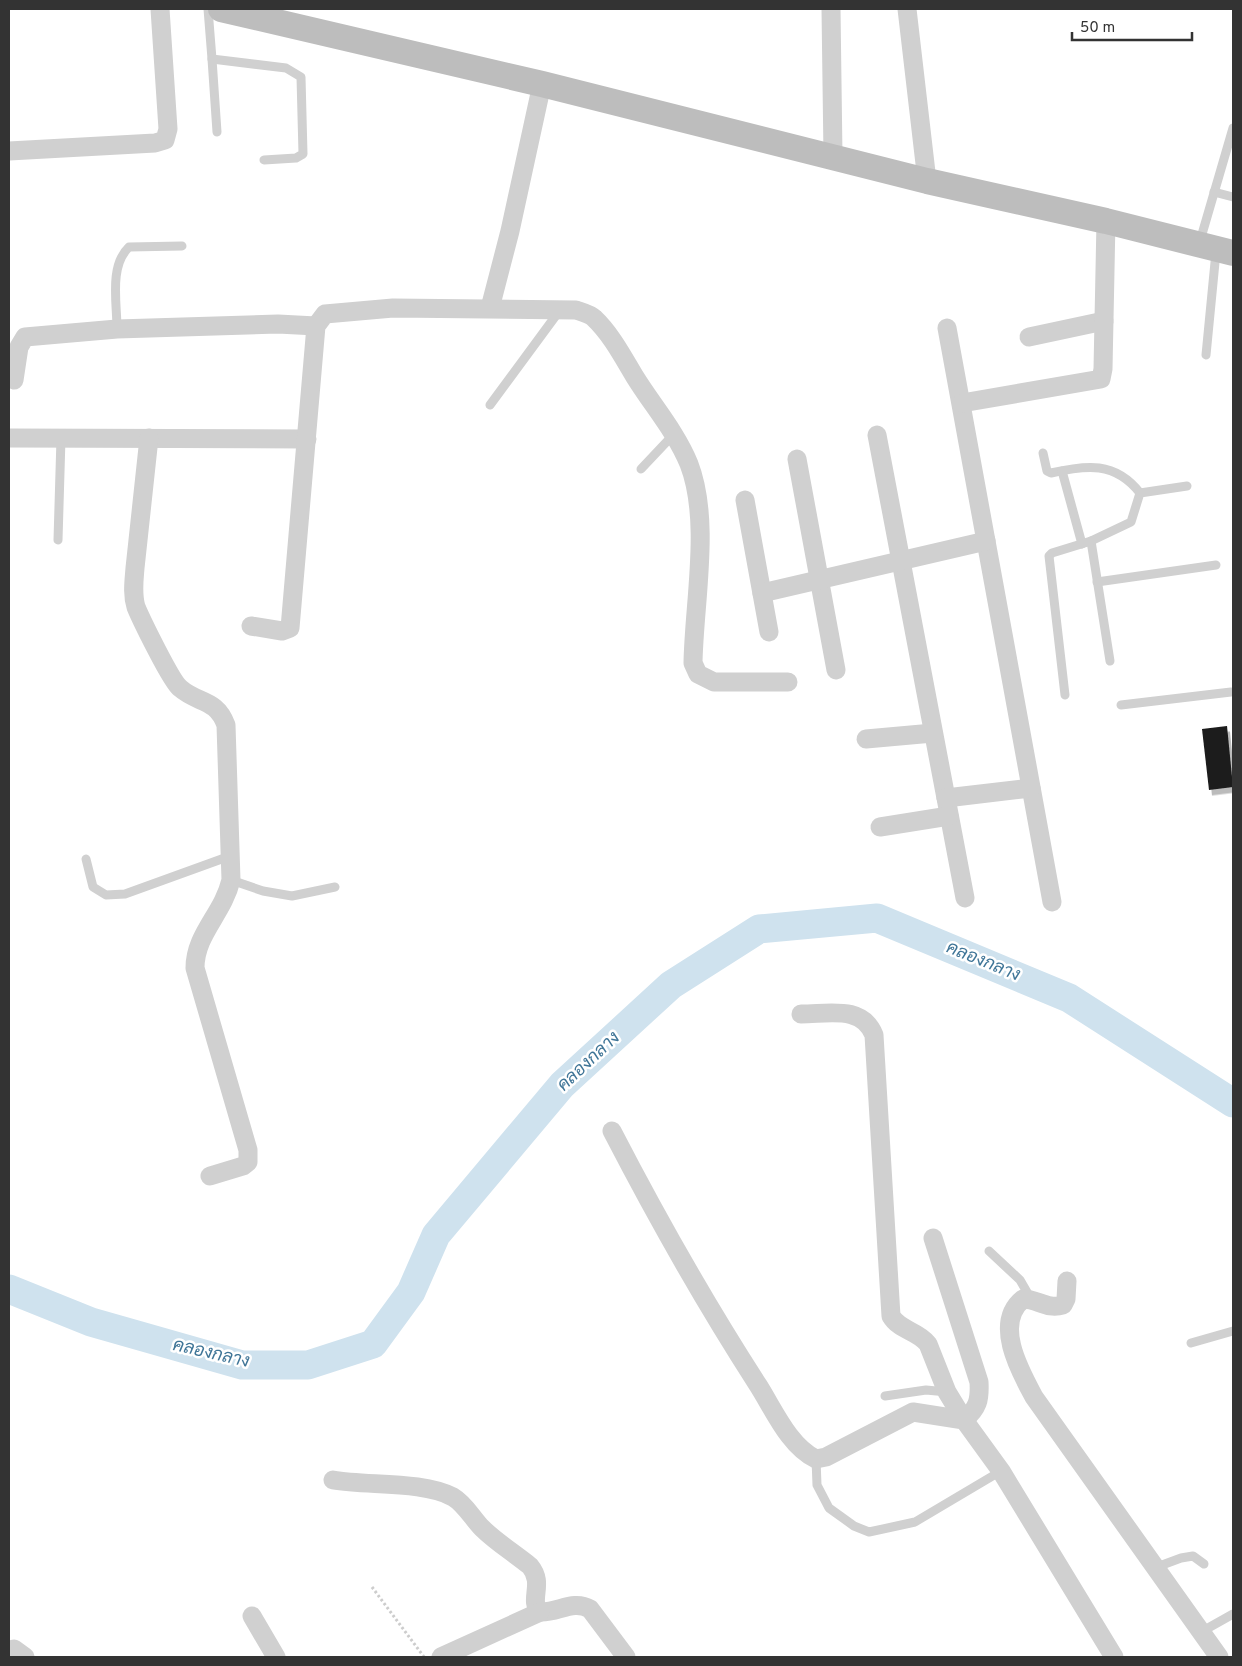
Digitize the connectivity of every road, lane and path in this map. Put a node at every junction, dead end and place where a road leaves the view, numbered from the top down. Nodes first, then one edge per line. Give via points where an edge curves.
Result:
1 (160, 9) edge
2 (208, 9) edge
3 (221, 9) edge
4 (831, 9) edge
5 (906, 9) edge
6 (212, 59) junction
7 (542, 84) junction
8 (1233, 128) edge
9 (217, 132) dead end
10 (9, 151) edge
11 (832, 156) junction
12 (264, 160) dead end
13 (927, 180) junction
14 (1214, 192) junction
15 (1233, 197) edge
16 (1106, 221) junction
17 (182, 246) dead end
18 (1216, 249) edge
19 (490, 308) junction
20 (560, 310) junction
21 (1104, 321) junction
22 (316, 326) junction
23 (947, 328) dead end
24 (117, 329) junction
25 (1029, 337) dead end
26 (1206, 355) dead end
27 (14, 380) dead end
28 (962, 403) junction
29 (490, 405) dead end
30 (674, 434) junction
31 (877, 435) dead end
32 (9, 438) edge
33 (61, 438) junction
34 (150, 438) junction
35 (307, 440) junction
36 (1043, 454) dead end
37 (798, 459) dead end
38 (641, 469) dead end
39 (1062, 471) junction
40 (1187, 486) dead end
41 (1140, 493) junction
42 (745, 500) dead end
43 (58, 540) dead end
44 (986, 541) junction
45 (1091, 541) junction
46 (1082, 544) junction
47 (900, 562) junction
48 (1216, 565) dead end
49 (819, 580) junction
50 (1098, 582) junction
51 (762, 593) junction
52 (250, 626) dead end
53 (769, 632) dead end
54 (1110, 661) dead end
55 (836, 670) dead end
56 (788, 682) dead end
57 (1231, 692) dead end
58 (1065, 695) dead end
59 (1121, 705) dead end
60 (933, 733) junction
61 (866, 739) dead end
62 (1031, 788) junction
63 (947, 807) junction
64 (880, 827) dead end
65 (230, 856) junction
66 (86, 859) dead end
67 (231, 880) junction
68 (335, 887) dead end
69 (965, 898) dead end
70 (1052, 902) dead end
71 (802, 1014) dead end
72 (612, 1131) dead end
73 (210, 1176) dead end
74 (934, 1238) dead end
75 (989, 1251) dead end
76 (1067, 1281) dead end
77 (1031, 1299) junction
78 (1233, 1331) edge
79 (1191, 1343) dead end
80 (947, 1392) junction
81 (885, 1396) dead end
82 (964, 1420) junction
83 (816, 1459) junction
84 (1001, 1471) junction
85 (333, 1480) dead end
86 (1204, 1564) dead end
87 (1154, 1568) junction
88 (372, 1587) dead end
89 (540, 1612) junction
90 (1233, 1614) edge
91 (252, 1616) dead end
92 (1201, 1632) junction
93 (9, 1650) edge
94 (25, 1657) edge
95 (276, 1657) edge
96 (424, 1657) edge
97 (441, 1657) edge
98 (626, 1657) edge
99 (1114, 1657) edge
100 (1219, 1657) edge

1 - 10 street via 168,129 165,140
2 - 6 lane
3 - 7 main road
4 - 11 street
5 - 13 street
6 - 9 lane
6 - 12 lane via 286,68 301,77 303,154 296,158
7 - 11 main road
7 - 19 street
8 - 14 lane
11 - 13 main road
13 - 16 main road
14 - 15 lane
14 - 18 lane
16 - 18 main road
16 - 21 street
17 - 24 lane via 129,247 122,253 116,265
18 - 26 lane
19 - 20 street
19 - 22 street via 393,308 324,314
20 - 29 lane
20 - 30 street via 576,310 593,317 617,347
21 - 25 street
21 - 28 street via 1101,379
22 - 24 street via 278,324
22 - 35 street
23 - 28 street
24 - 27 street via 25,338 18,348
28 - 44 street
30 - 38 lane
30 - 56 street via 689,463 696,486 700,562 694,663 698,674 714,682
31 - 47 street
32 - 33 street
33 - 34 street
33 - 43 lane
34 - 35 street
34 - 65 street via 134,578 136,606 170,676 180,689 222,713 226,725
35 - 52 street via 290,628 282,631
36 - 39 lane via 1047,471 1051,474
37 - 49 street
39 - 41 lane via 1100,467 1131,481
39 - 46 lane
40 - 41 lane
41 - 45 lane via 1131,522
42 - 51 street
44 - 47 street
44 - 62 street
45 - 46 lane
45 - 50 lane
46 - 58 lane via 1049,556
47 - 49 street
47 - 60 street
48 - 50 lane
49 - 51 street
49 - 55 street
50 - 54 lane
51 - 53 street
57 - 59 lane
60 - 61 street
60 - 63 street
62 - 63 street
62 - 70 street
63 - 64 street
63 - 69 street
65 - 66 lane via 125,894 106,895 93,887
65 - 67 street
67 - 68 lane via 263,891 292,896
67 - 73 street via 227,898 198,943 195,968 248,1150 248,1162
71 - 80 street via 859,1016 870,1023 874,1035 891,1316 896,1325 923,1337
72 - 83 street via 725,1334 797,1446
74 - 82 street via 979,1382 980,1398 976,1409
75 - 77 lane via 1020,1280
76 - 77 street via 1063,1305 1056,1308
77 - 87 street via 1018,1303 1010,1326 1017,1366 1034,1397
78 - 79 lane
80 - 81 lane via 926,1390
80 - 82 street
82 - 83 street via 913,1412 826,1457
82 - 84 street
83 - 84 lane via 817,1485 829,1508 854,1526 870,1532 915,1522
84 - 99 street
85 - 89 street via 394,1484 453,1497 483,1529 536,1573 535,1599
86 - 87 lane via 1193,1556
87 - 92 street
88 - 96 path
89 - 97 street
89 - 98 street via 583,1605 590,1609
90 - 92 lane
91 - 95 street
92 - 100 street
93 - 94 street via 14,1649

